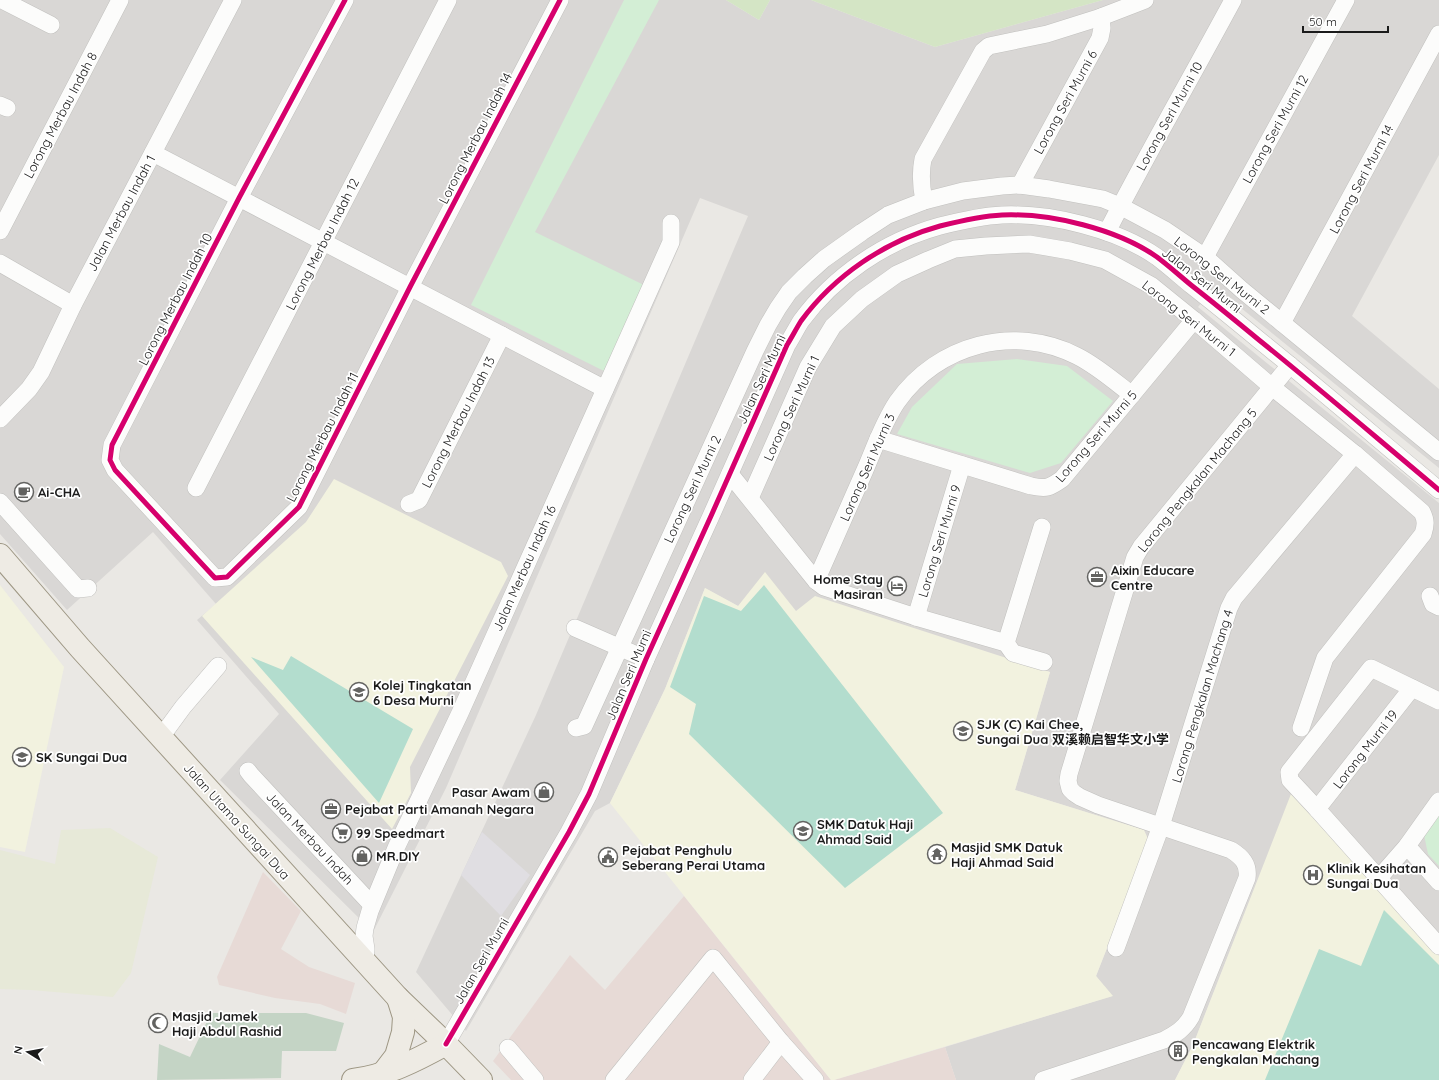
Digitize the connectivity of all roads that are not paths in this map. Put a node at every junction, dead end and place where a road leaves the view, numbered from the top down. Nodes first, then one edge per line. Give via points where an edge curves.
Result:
1 (2, 0) edge
2 (120, 0) edge
3 (233, 0) edge
4 (344, 0) edge
5 (448, 0) edge
6 (560, 0) edge
7 (1145, 0) edge
8 (1232, 0) edge
9 (1346, 0) edge
10 (1101, 17) junction
11 (51, 25) dead end
12 (1439, 34) edge
13 (153, 153) junction
14 (1020, 185) junction
15 (239, 198) junction
16 (924, 201) junction
17 (1120, 206) junction
18 (671, 223) dead end
19 (0, 231) edge
20 (1107, 232) junction
21 (323, 242) junction
22 (1204, 257) junction
23 (0, 263) edge
24 (410, 287) junction
25 (73, 305) junction
26 (1194, 320) junction
27 (1282, 323) junction
28 (502, 335) junction
29 (1290, 365) junction
30 (1272, 387) junction
31 (605, 388) junction
32 (1132, 395) junction
33 (0, 419) edge
34 (878, 439) junction
35 (1439, 452) edge
36 (1355, 454) junction
37 (962, 465) junction
38 (730, 474) junction
39 (196, 488) dead end
40 (1439, 490) edge
41 (750, 498) junction
42 (0, 502) edge
43 (409, 504) dead end
44 (1042, 526) dead end
45 (0, 555) edge
46 (227, 578) joint
47 (816, 581) junction
48 (88, 588) dead end
49 (916, 617) junction
50 (575, 628) dead end
51 (1006, 643) junction
52 (620, 648) junction
53 (646, 659) junction
54 (1044, 662) dead end
55 (218, 666) dead end
56 (1412, 688) junction
57 (1439, 702) edge
58 (576, 728) dead end
59 (1301, 728) dead end
60 (161, 738) junction
61 (248, 770) dead end
62 (1439, 801) edge
63 (1317, 809) junction
64 (1161, 826) junction
65 (1407, 846) junction
66 (1379, 878) junction
67 (1439, 882) edge
68 (371, 908) junction
69 (338, 933) junction
70 (1439, 946) edge
71 (1116, 948) dead end
72 (365, 962) junction
73 (398, 998) junction
74 (780, 1042) junction
75 (446, 1044) junction
76 (508, 1048) dead end
77 (368, 1078) edge
78 (481, 1080) edge
79 (535, 1080) edge
80 (614, 1080) edge
81 (752, 1080) edge
82 (815, 1080) edge
83 (1043, 1080) edge

1 - 11 street
2 - 19 street, Lorong Merbau Indah 8
3 - 13 street, Jalan Merbau Indah 1
4 - 15 street, Lorong Merbau Indah 10
5 - 21 street, Lorong Merbau Indah 12
6 - 24 street, Lorong Merbau Indah 14
7 - 10 street
8 - 17 street, Lorong Seri Murni 10
9 - 22 street, Lorong Seri Murni 12
10 - 14 street, Lorong Seri Murni 6 via 1100,38
10 - 16 street via 1047,34 989,46 983,51 923,159 920,182
12 - 27 street, Lorong Seri Murni 14
13 - 15 street
13 - 25 street, Jalan Merbau Indah 1
14 - 16 street, Lorong Seri Murni 2 via 963,191
14 - 17 street, Lorong Seri Murni 2 via 1103,199
15 - 21 street
15 - 46 street, Lorong Merbau Indah 10 via 112,445 110,460 115,470 214,578
16 - 52 street, Lorong Seri Murni 2 via 888,215 824,259 789,292 778,308
17 - 20 street, Lorong Seri Murni 10
17 - 22 street, Lorong Seri Murni 2 via 1165,230
18 - 31 street, Jalan Merbau Indah 16 via 671,242
20 - 29 street, Jalan Seri Murni via 1156,257
20 - 38 street, Jalan Seri Murni via 1055,219 1002,215 976,218 922,231 866,260 819,300 801,322 787,345
21 - 24 street
21 - 39 street, Lorong Merbau Indah 12
22 - 27 street, Lorong Seri Murni 2
23 - 25 street
24 - 28 street
24 - 46 street, Lorong Merbau Indah 11 via 299,507
25 - 33 street, Jalan Merbau Indah 1 via 41,372 29,389
26 - 30 street, Lorong Seri Murni 1
26 - 32 street, Lorong Seri Murni 5
26 - 41 street, Lorong Seri Murni 1 via 1152,286 1105,260 1070,251 1029,244 986,246 955,250 928,260 897,274 862,299 833,326 808,367
27 - 35 street, Lorong Seri Murni 2
28 - 31 street
28 - 43 street, Lorong Merbau Indah 13 via 419,500
29 - 30 street, Lorong Pengkalan Machang 5
29 - 40 street, Jalan Seri Murni
30 - 36 street, Lorong Seri Murni 1
30 - 64 street, Lorong Pengkalan Machang 5 via 1135,557 1069,774 1068,781 1074,794 1098,805
31 - 68 street, Jalan Merbau Indah 16
32 - 34 street, Lorong Seri Murni 3 via 1093,365 1056,348 1035,343 991,343 970,347 951,355 918,379 896,403
32 - 37 street, Lorong Seri Murni 5 via 1062,479 1053,486 1044,489
34 - 37 street, Lorong Seri Murni 5
34 - 47 street, Lorong Seri Murni 3
36 - 59 street, Lorong Seri Murni 1 via 1422,512 1426,526 1423,534 1324,658
36 - 64 street, Lorong Pengkalan Machang 4 via 1234,598
37 - 49 street, Lorong Seri Murni 9
38 - 41 street
38 - 53 street, Jalan Seri Murni
41 - 47 street
42 - 48 street via 78,589
44 - 51 street
45 - 60 main road, Jalan Utama Sungai Dua
47 - 49 street via 832,590
49 - 51 street
50 - 52 street
51 - 54 street via 1013,653
52 - 53 street
52 - 58 street, Lorong Seri Murni 2 via 584,726
53 - 75 street, Jalan Seri Murni via 585,801 569,832
55 - 60 street
56 - 57 street
56 - 63 street, Lorong Murni 19
56 - 63 street via 1371,668 1289,772 1290,780
60 - 69 main road, Jalan Utama Sungai Dua
61 - 68 street, Jalan Merbau Indah
62 - 65 street
63 - 66 street
64 - 71 street, Lorong Pengkalan Machang 4
64 - 83 street via 1231,850 1243,859 1248,872 1191,1017 1177,1034 1164,1040
65 - 66 street
65 - 67 street
66 - 70 street
68 - 69 street, Jalan Merbau Indah 16 via 356,927
68 - 72 street, Jalan Merbau Indah 16 via 364,936
69 - 72 main road, Jalan Utama Sungai Dua
72 - 73 main road, Jalan Utama Sungai Dua
73 - 75 main road, Jalan Utama Sungai Dua
73 - 77 main road via 404,1017 403,1032 396,1056
74 - 80 street via 713,958
74 - 81 street
74 - 82 street
75 - 77 main road via 416,1060
75 - 78 main road, Jalan Utama Sungai Dua
76 - 79 street

